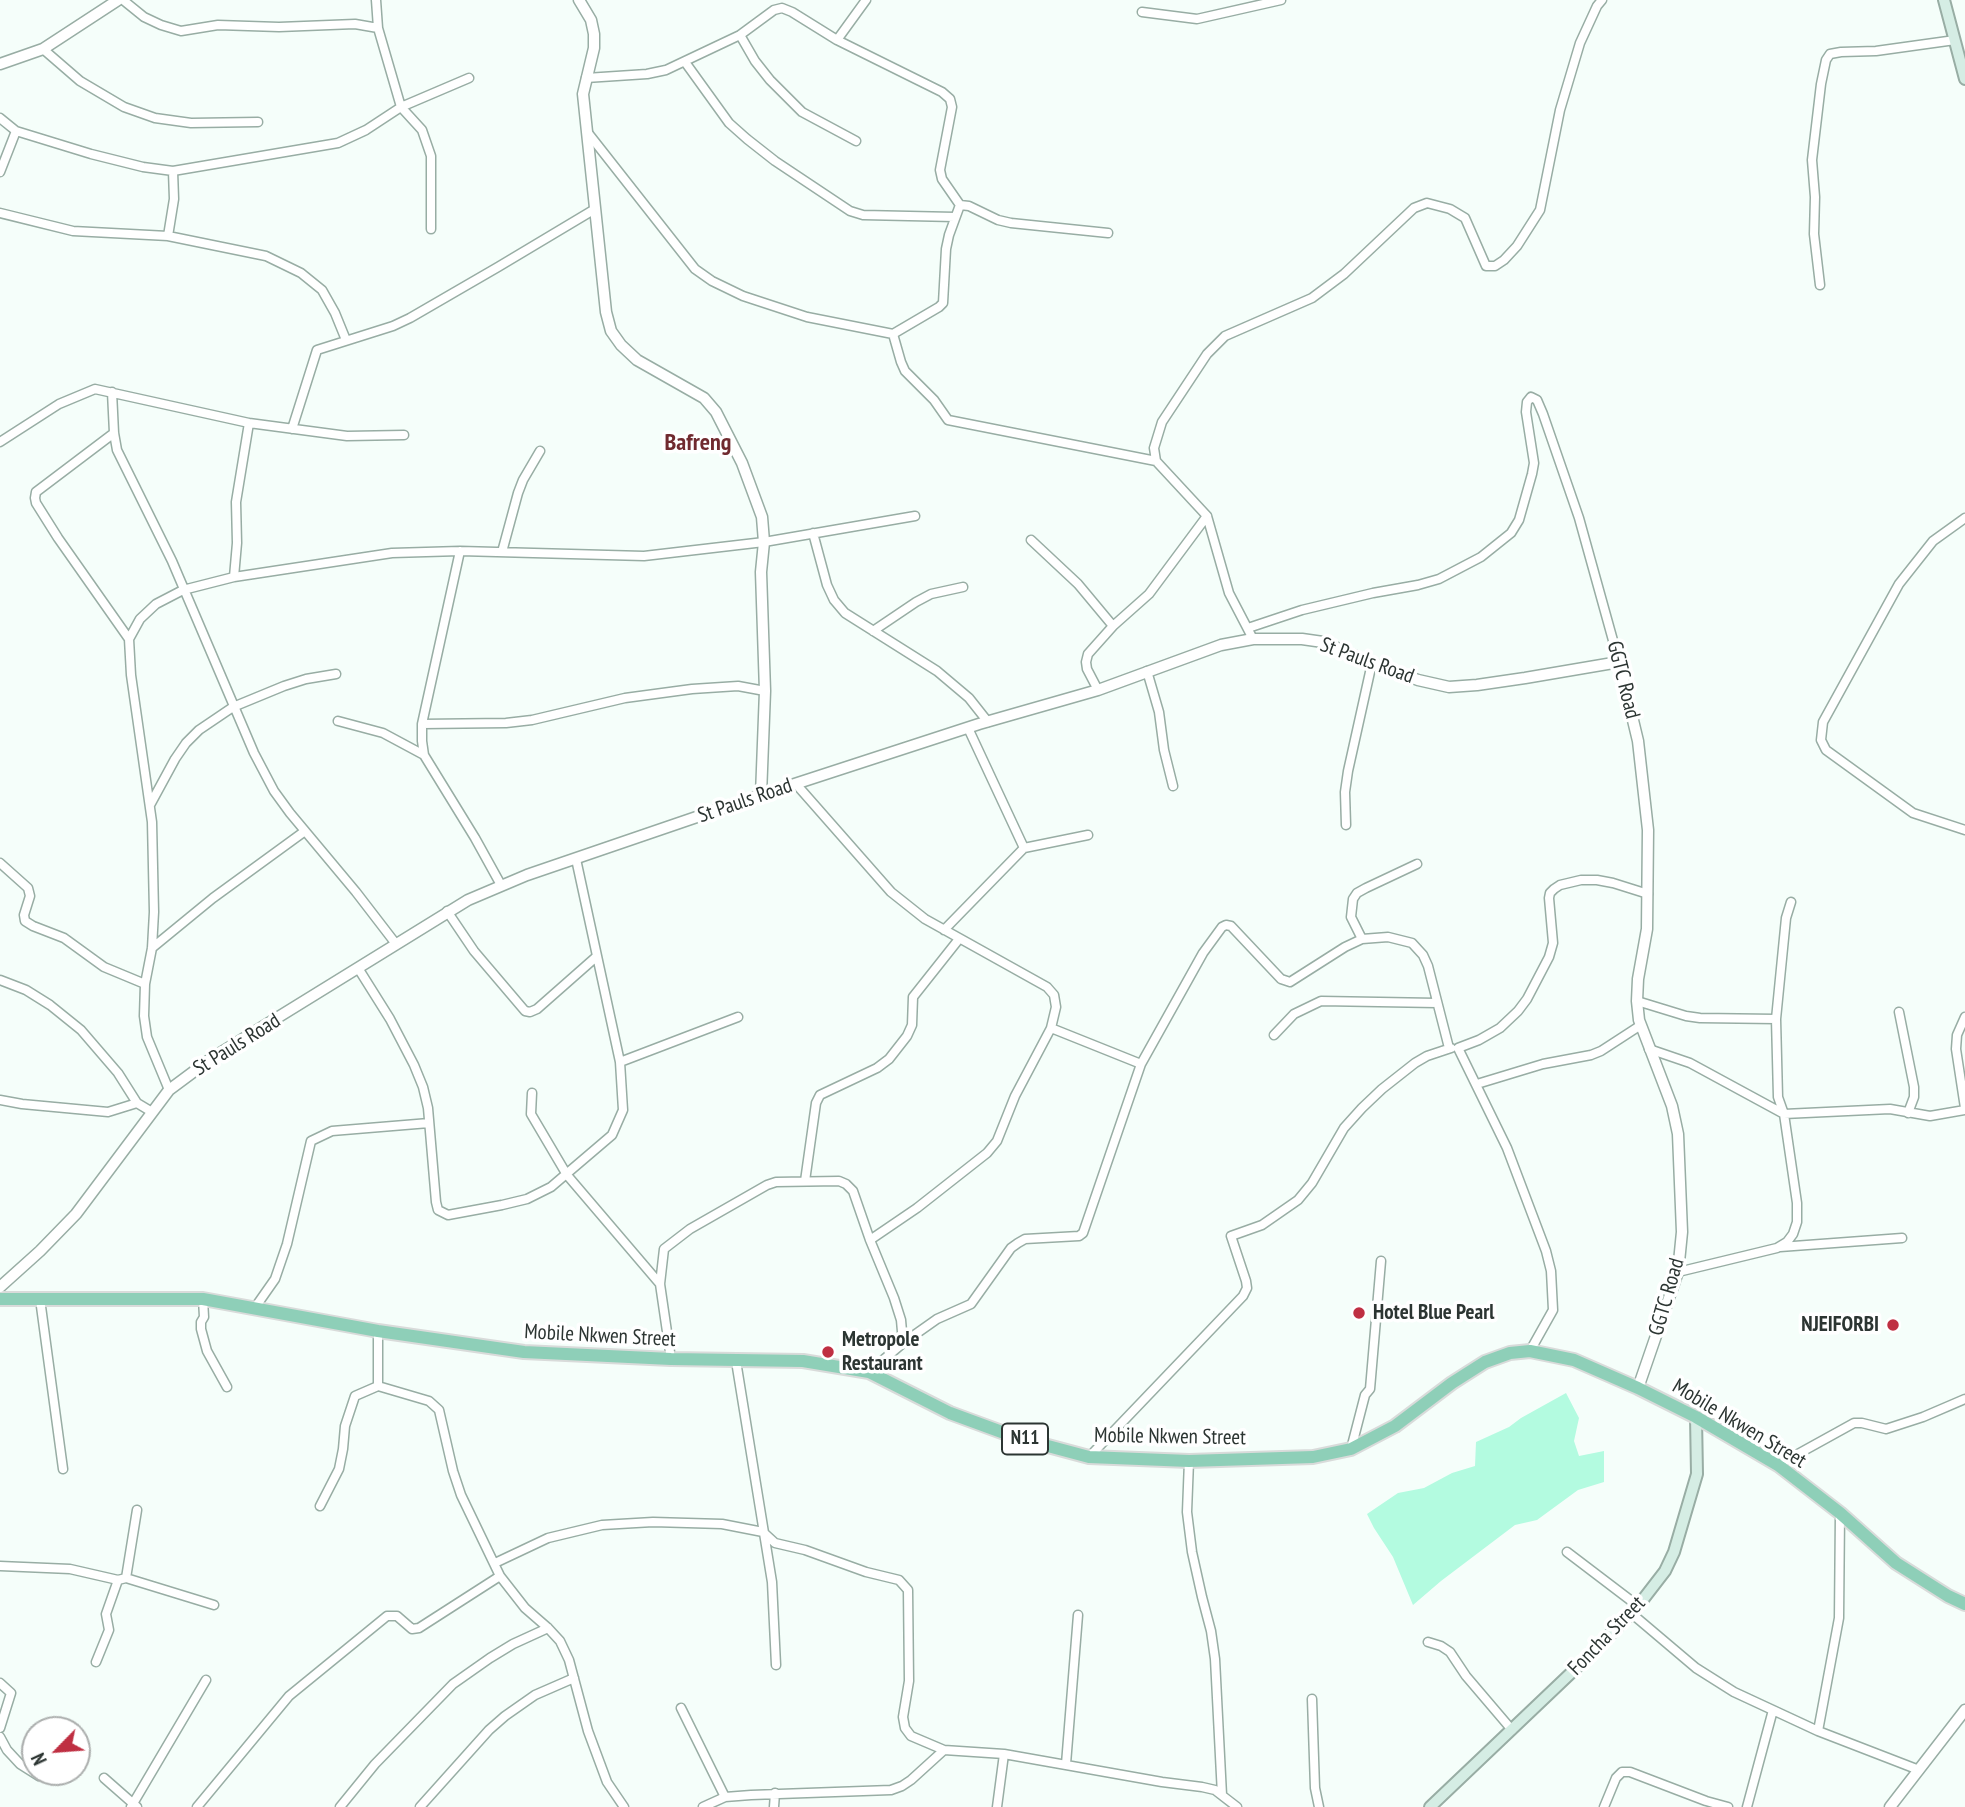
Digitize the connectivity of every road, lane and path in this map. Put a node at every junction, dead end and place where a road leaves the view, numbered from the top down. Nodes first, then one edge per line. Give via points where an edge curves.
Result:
1 (120, 0) edge
2 (376, 0) edge
3 (579, 0) edge
4 (866, 0) edge
5 (1281, 0) edge
6 (1602, 0) edge
7 (1944, 0) edge
8 (1142, 12) dead end
9 (378, 28) junction
10 (740, 35) junction
11 (837, 40) junction
12 (1955, 40) junction
13 (43, 49) junction
14 (1963, 61) edge
15 (685, 62) junction
16 (0, 64) edge
17 (469, 78) dead end
18 (586, 78) junction
19 (1965, 79) edge
20 (401, 107) junction
21 (0, 118) edge
22 (258, 122) dead end
23 (16, 131) junction
24 (587, 133) junction
25 (856, 141) dead end
26 (173, 171) junction
27 (0, 172) edge
28 (960, 205) junction
29 (595, 209) junction
30 (0, 213) edge
31 (955, 217) junction
32 (431, 229) dead end
33 (1108, 233) dead end
34 (168, 236) junction
35 (1820, 285) dead end
36 (893, 334) junction
37 (346, 340) junction
38 (113, 392) junction
39 (249, 423) junction
40 (292, 429) junction
41 (114, 433) junction
42 (404, 435) dead end
43 (0, 442) edge
44 (540, 451) dead end
45 (1156, 461) junction
46 (915, 516) dead end
47 (1207, 516) junction
48 (1965, 518) edge
49 (813, 533) junction
50 (1031, 540) dead end
51 (764, 541) junction
52 (460, 551) junction
53 (502, 552) junction
54 (234, 577) junction
55 (963, 587) dead end
56 (183, 590) junction
57 (1113, 626) junction
58 (1248, 628) junction
59 (873, 631) junction
60 (129, 639) junction
61 (1253, 639) junction
62 (1619, 662) junction
63 (1372, 663) junction
64 (1147, 671) junction
65 (336, 674) dead end
66 (1098, 690) junction
67 (765, 691) junction
68 (233, 707) junction
69 (338, 721) dead end
70 (988, 722) junction
71 (422, 724) junction
72 (968, 728) junction
73 (424, 755) junction
74 (796, 784) junction
75 (1173, 786) dead end
76 (761, 795) junction
77 (149, 805) junction
78 (1346, 825) dead end
79 (1965, 830) edge
80 (305, 831) junction
81 (1088, 835) dead end
82 (1024, 848) junction
83 (576, 859) junction
84 (0, 863) edge
85 (1417, 864) dead end
86 (501, 886) junction
87 (1648, 894) junction
88 (1791, 902) dead end
89 (447, 911) junction
90 (944, 930) junction
91 (959, 939) junction
92 (1362, 940) junction
93 (396, 944) junction
94 (152, 947) junction
95 (596, 957) junction
96 (358, 968) junction
97 (0, 980) edge
98 (145, 984) junction
99 (1637, 1001) junction
100 (1437, 1003) junction
101 (1899, 1012) dead end
102 (738, 1017) dead end
103 (1965, 1017) edge
104 (1776, 1019) junction
105 (1641, 1025) junction
106 (1051, 1028) junction
107 (1274, 1035) dead end
108 (1453, 1048) junction
109 (1649, 1049) junction
110 (620, 1062) junction
111 (1141, 1064) junction
112 (1477, 1084) junction
113 (169, 1090) junction
114 (532, 1093) dead end
115 (0, 1100) edge
116 (137, 1102) junction
117 (1965, 1109) edge
118 (152, 1112) junction
119 (1908, 1113) junction
120 (1784, 1114) junction
121 (429, 1124) junction
122 (567, 1175) junction
123 (805, 1181) junction
124 (1902, 1238) dead end
125 (870, 1240) junction
126 (1777, 1248) junction
127 (1381, 1261) dead end
128 (1678, 1272) junction
129 (660, 1284) junction
130 (0, 1286) edge
131 (0, 1299) edge
132 (40, 1299) junction
133 (203, 1299) junction
134 (254, 1309) junction
135 (378, 1331) junction
136 (903, 1343) junction
137 (1530, 1351) junction
138 (671, 1359) junction
139 (736, 1361) junction
140 (869, 1372) junction
141 (378, 1386) junction
142 (227, 1387) dead end
143 (1638, 1388) junction
144 (1965, 1399) edge
145 (1696, 1417) junction
146 (1351, 1449) junction
147 (1089, 1457) junction
148 (1189, 1461) junction
149 (1777, 1465) junction
150 (63, 1469) dead end
151 (320, 1506) dead end
152 (137, 1510) dead end
153 (1840, 1513) junction
154 (763, 1532) junction
155 (1567, 1552) dead end
156 (495, 1563) junction
157 (0, 1566) edge
158 (500, 1576) junction
159 (122, 1579) junction
160 (1965, 1604) edge
161 (214, 1605) dead end
162 (1634, 1610) junction
163 (1078, 1615) dead end
164 (548, 1628) junction
165 (1428, 1642) dead end
166 (96, 1662) dead end
167 (776, 1665) dead end
168 (574, 1678) junction
169 (206, 1681) dead end
170 (0, 1684) edge
171 (1312, 1699) dead end
172 (681, 1709) dead end
173 (1773, 1710) junction
174 (1965, 1710) edge
175 (0, 1728) edge
176 (1512, 1730) junction
177 (1818, 1731) junction
178 (0, 1737) edge
179 (944, 1750) junction
180 (1004, 1754) junction
181 (1066, 1764) junction
182 (21, 1765) edge
183 (1919, 1770) junction
184 (104, 1778) dead end
185 (775, 1793) junction
186 (1223, 1795) junction
187 (726, 1797) junction
188 (133, 1806) edge
189 (197, 1807) edge
190 (340, 1807) edge
191 (420, 1807) edge
192 (624, 1807) edge
193 (703, 1807) edge
194 (774, 1807) edge
195 (997, 1807) edge
196 (1237, 1807) edge
197 (1319, 1807) edge
198 (1430, 1807) edge
199 (1604, 1807) edge
200 (1728, 1807) edge
201 (1747, 1807) edge
202 (1890, 1807) edge

1 - 9 street via 144,17 181,31 218,25 355,24
1 - 13 street
2 - 9 street
3 - 18 street via 594,34
4 - 11 street
5 - 8 street via 1197,19
6 - 45 street via 1580,43 1560,110 1540,210 1504,260 1486,265 1465,218 1450,209 1427,203 1414,208 1333,284 1312,298 1225,336 1207,354 1162,422 1154,448
7 - 12 main road
9 - 20 street
10 - 11 street via 782,8
10 - 15 street
10 - 25 street via 770,80 802,112
11 - 28 street via 950,99 940,170
12 - 14 main road
12 - 35 street via 1841,52 1826,60 1812,160
13 - 16 street
13 - 22 street via 80,81 124,107 155,118 191,123
14 - 19 main road
15 - 18 street via 647,74
15 - 31 street via 729,123 849,211
17 - 20 street
18 - 24 street
20 - 26 street via 338,144
20 - 32 street via 422,130 431,156
21 - 23 street
23 - 26 street via 91,154
23 - 27 street
24 - 29 street
24 - 36 street via 681,253 712,281 807,317
26 - 34 street
28 - 31 street
28 - 33 street via 1012,223
29 - 37 street via 410,318
29 - 51 street via 611,331 637,360 704,398 716,412 754,491
30 - 34 street via 73,230
31 - 36 street via 946,249 943,303
34 - 37 street via 265,257 302,273 322,290
36 - 45 street via 905,370 948,420
37 - 40 street via 317,350
38 - 39 street
38 - 41 street
38 - 43 street via 94,389 59,404
39 - 40 street
39 - 54 street via 236,502
40 - 42 street via 347,436
41 - 56 street via 117,450
41 - 60 street via 36,492 35,498
44 - 53 street via 518,493
45 - 47 street
46 - 49 street
47 - 57 street via 1149,594
47 - 58 street via 1229,593
48 - 79 street via 1933,541 1899,584 1823,722 1821,740 1826,750 1913,813
49 - 51 street
49 - 59 street via 834,600
50 - 57 street via 1078,584
51 - 53 street via 643,556
51 - 67 street
52 - 53 street
52 - 54 street via 392,553
52 - 71 street
54 - 56 street
55 - 59 street via 931,594
56 - 60 street via 156,604 140,619
56 - 68 street
57 - 66 street via 1088,654 1087,669
58 - 61 street
58 - 62 street, GGTC Road via 1450,574 1511,533 1519,520 1534,463 1526,412 1531,397 1543,414 1579,518
59 - 70 street via 937,671 969,698
60 - 77 street
61 - 63 street, St Pauls Road via 1323,642
61 - 64 street, St Pauls Road via 1221,645
62 - 63 street, St Pauls Road via 1449,687
62 - 87 street, GGTC Road via 1638,740 1648,830
63 - 78 street via 1348,771
64 - 66 street, St Pauls Road
64 - 75 street
65 - 68 street via 284,686
66 - 70 street, St Pauls Road
67 - 71 street via 738,686 692,689 625,698 532,720
67 - 76 street
68 - 77 street via 186,743
68 - 80 street via 274,791
69 - 73 street via 383,733
70 - 72 street, St Pauls Road
71 - 73 street
72 - 74 street, St Pauls Road
72 - 82 street
73 - 86 street
74 - 76 street, St Pauls Road
74 - 90 street via 891,892
76 - 83 street, St Pauls Road
77 - 94 street
80 - 93 street
80 - 94 street
81 - 82 street
82 - 90 street
83 - 86 street, St Pauls Road
83 - 95 street
84 - 98 street via 28,888 25,921 64,938 104,967
85 - 92 street via 1357,893 1351,917
86 - 89 street, St Pauls Road
87 - 99 street, GGTC Road
87 - 108 street via 1597,880 1553,888 1549,898 1553,943 1527,999 1500,1028
88 - 104 street
89 - 93 street, St Pauls Road
89 - 95 street via 524,1011 537,1009
90 - 91 street
91 - 106 street via 1047,988 1056,1007
91 - 123 street via 913,997 912,1025 889,1059 820,1095
92 - 100 street via 1388,937 1412,943 1428,966
92 - 111 street via 1290,982 1281,979 1231,926 1222,927
93 - 96 street, St Pauls Road
94 - 98 street
95 - 110 street
96 - 113 street, St Pauls Road via 212,1058
96 - 121 street via 414,1065 424,1087
97 - 116 street via 50,1005 80,1030 110,1062
98 - 113 street via 147,1037
99 - 104 street via 1700,1018
99 - 105 street, GGTC Road
100 - 107 street via 1321,1001 1294,1014
100 - 108 street
101 - 119 street via 1914,1087
102 - 110 street
103 - 117 street via 1956,1049
104 - 120 street via 1778,1097
105 - 109 street, GGTC Road
105 - 112 street via 1591,1055
106 - 111 street
106 - 125 street via 1015,1096 998,1141
108 - 112 street
108 - 147 street via 1427,1056 1381,1088 1344,1128 1298,1200 1262,1225 1231,1236 1247,1289
109 - 120 street via 1690,1063
109 - 128 street, GGTC Road via 1678,1134 1682,1232
110 - 122 street via 623,1110 612,1135
111 - 136 street via 1083,1233 1018,1242 971,1304
112 - 137 street via 1507,1148 1551,1271 1553,1310
113 - 118 street, St Pauls Road
114 - 122 street via 531,1114
115 - 116 street via 108,1112
116 - 118 street
117 - 119 street via 1930,1116
118 - 130 street, St Pauls Road via 76,1214
119 - 120 street via 1890,1109
120 - 126 street via 1797,1222 1787,1242
121 - 122 street via 436,1202 438,1210 448,1215 527,1199
121 - 134 street via 332,1130 311,1141 287,1244 275,1279
122 - 129 street
123 - 125 street via 846,1184 853,1191
123 - 129 street via 767,1185 690,1229 664,1249
124 - 126 street
125 - 136 street via 894,1298
126 - 128 street
127 - 146 street via 1370,1388
128 - 143 street, GGTC Road
129 - 138 street
131 - 132 highway, Mobile Nkwen Street / N11
132 - 133 highway, Mobile Nkwen Street / N11
132 - 150 street
133 - 134 highway, Mobile Nkwen Street / N11
133 - 142 street via 201,1329
134 - 135 highway, Mobile Nkwen Street / N11
135 - 138 highway, Mobile Nkwen Street / N11 via 524,1352
135 - 141 street
136 - 140 street
137 - 143 highway, Mobile Nkwen Street / N11 via 1574,1360
137 - 146 highway, Mobile Nkwen Street / N11 via 1485,1362 1395,1426
138 - 139 highway, Mobile Nkwen Street / N11
139 - 140 highway, Mobile Nkwen Street / N11 via 803,1361
139 - 154 street
140 - 147 highway, Mobile Nkwen Street / N11 via 950,1413
141 - 151 street via 355,1396 339,1469
141 - 156 street via 429,1401 439,1410 461,1495
143 - 145 highway, Mobile Nkwen Street / N11
144 - 149 street via 1886,1429 1854,1423
145 - 149 highway, Mobile Nkwen Street / N11
145 - 162 main road, Foncha Street via 1697,1474 1684,1522 1665,1571
146 - 148 highway, Mobile Nkwen Street / N11 via 1313,1457
147 - 148 highway, Mobile Nkwen Street / N11
148 - 186 street via 1187,1513 1215,1659
149 - 153 highway, Mobile Nkwen Street / N11
152 - 159 street
153 - 160 highway, Mobile Nkwen Street / N11 via 1896,1563
153 - 177 street via 1839,1618
154 - 156 street via 722,1524 602,1525 548,1538
154 - 167 street via 772,1582
154 - 179 street via 775,1544 899,1580 908,1590 905,1727 911,1736
155 - 162 street
156 - 158 street
157 - 159 street via 71,1569
158 - 164 street
158 - 189 street via 419,1628 412,1629 397,1616 387,1616 289,1696
159 - 161 street
159 - 166 street via 106,1614 109,1630
162 - 173 street via 1713,1680
162 - 176 main road, Foncha Street
163 - 181 street
164 - 168 street via 560,1641
164 - 190 street via 501,1651 453,1684 374,1764
165 - 176 street via 1450,1652
168 - 191 street via 534,1695 505,1716
168 - 192 street via 607,1782
169 - 188 street
170 - 175 street via 11,1693
171 - 197 street
172 - 187 street
173 - 177 street
173 - 201 street
174 - 183 street
176 - 198 main road, Foncha Street
177 - 183 street
178 - 182 street
179 - 180 street
179 - 185 street via 911,1780 891,1790
180 - 181 street
180 - 195 street
181 - 186 street via 1202,1787
183 - 202 street
184 - 188 street
185 - 187 street
185 - 194 street
186 - 196 street
187 - 193 street
199 - 200 street via 1616,1777 1630,1772

